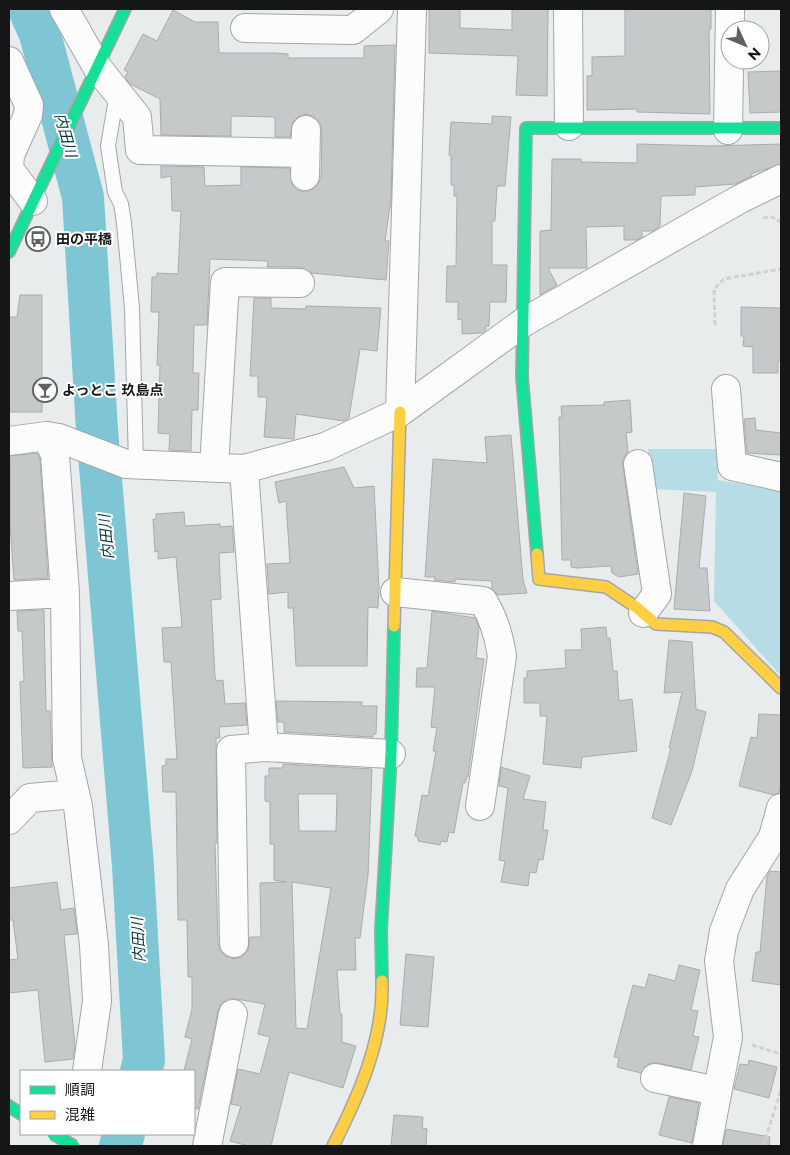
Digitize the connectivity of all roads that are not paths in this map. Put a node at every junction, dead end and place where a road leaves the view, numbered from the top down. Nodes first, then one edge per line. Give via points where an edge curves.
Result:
1 (64, 9) edge
2 (125, 9) edge
3 (379, 9) edge
4 (412, 9) edge
5 (568, 9) edge
6 (730, 9) edge
7 (245, 28) dead end
8 (9, 61) edge
9 (97, 67) junction
10 (117, 91) junction
11 (569, 126) junction
12 (781, 128) edge
13 (728, 130) junction
14 (305, 153) dead end
15 (781, 179) edge
16 (38, 190) junction
17 (9, 252) edge
18 (300, 283) dead end
19 (524, 322) junction
20 (726, 389) dead end
21 (400, 412) junction
22 (53, 437) junction
23 (9, 441) edge
24 (131, 464) junction
25 (638, 464) dead end
26 (214, 467) junction
27 (244, 469) junction
28 (781, 478) edge
29 (395, 592) junction
30 (65, 593) junction
31 (9, 596) edge
32 (644, 614) junction
33 (781, 688) edge
34 (264, 747) junction
35 (391, 754) junction
36 (75, 794) junction
37 (480, 806) dead end
38 (781, 808) edge
39 (9, 820) edge
40 (770, 860) edge
41 (234, 943) dead end
42 (233, 1014) dead end
43 (87, 1070) edge
44 (655, 1078) dead end
45 (717, 1091) junction
46 (9, 1106) edge
47 (20, 1113) edge
48 (56, 1135) edge
49 (74, 1146) edge
50 (207, 1146) edge
51 (333, 1146) edge
52 (708, 1146) edge

1 - 9 street
2 - 9 street
3 - 7 street via 353,30
4 - 21 street
5 - 11 street
6 - 13 street
8 - 16 street via 29,105 28,115 10,155 9,169
9 - 10 street
9 - 16 street
10 - 14 street via 136,116 140,150 215,162
10 - 24 lane via 108,146 114,192 121,204 124,223 132,308
11 - 13 street
11 - 19 street via 526,128
12 - 13 street
15 - 19 street
16 - 17 street
18 - 26 street via 225,282
19 - 21 street
19 - 32 street via 522,378 539,579 606,587
20 - 28 street via 732,466
21 - 27 street via 325,447
21 - 29 street
22 - 23 street
22 - 24 street
22 - 30 street
24 - 26 street
25 - 32 street via 657,594
26 - 27 street
27 - 34 street
29 - 35 street
29 - 37 street via 483,601 490,611 502,656
30 - 31 street
30 - 36 street via 68,758
32 - 33 street via 656,624 712,627 724,632
34 - 35 street
34 - 41 street via 230,750
35 - 51 street via 381,931 383,998 376,1040 355,1102
36 - 39 street via 30,798
36 - 43 street via 94,945 97,1001
38 - 40 street
40 - 45 street via 740,889 724,931 719,960 728,1037
42 - 50 street
44 - 45 street
45 - 52 street
46 - 47 street
48 - 49 street, bridge

